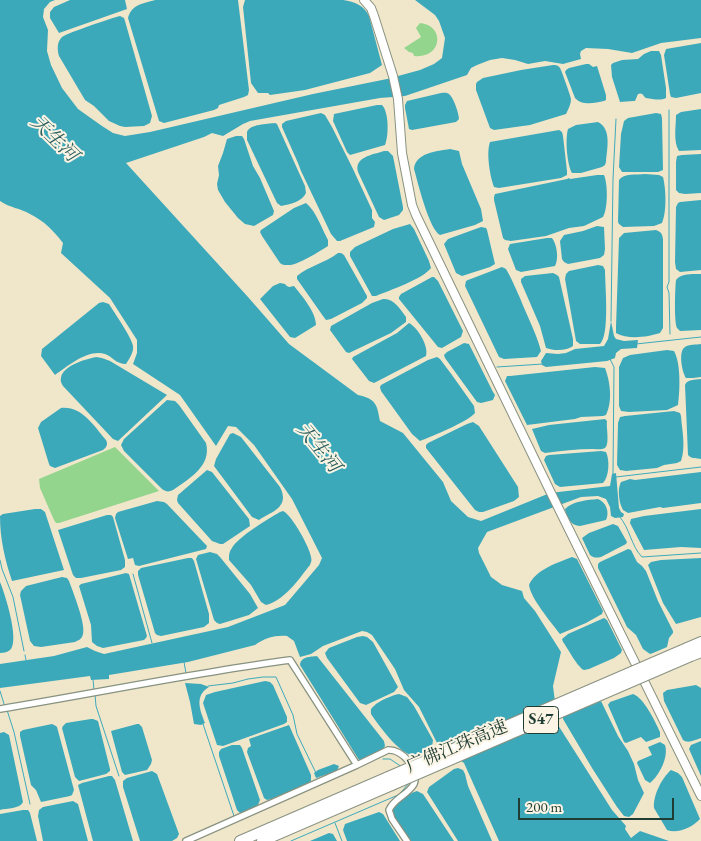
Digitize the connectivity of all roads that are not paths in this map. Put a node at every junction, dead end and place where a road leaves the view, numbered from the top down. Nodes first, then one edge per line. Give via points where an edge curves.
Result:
1 (364, 0) edge
2 (701, 642) edge
3 (693, 652) edge
4 (0, 709) edge
5 (357, 765) junction
6 (390, 781) junction
7 (701, 796) edge
8 (186, 841) edge
9 (240, 841) edge
10 (262, 841) edge
11 (407, 841) edge

1 - 7 street via 371,8 393,76 402,153 416,215
2 - 3 highway, 广佛江珠高速 / S47
3 - 6 highway, 广佛江珠高速 / S47, bridge
4 - 5 street via 290,660
5 - 8 street
5 - 11 street via 388,750 412,764 414,784 393,802 390,810 392,819
6 - 9 highway, 广佛江珠高速 / S47
6 - 10 highway, 广佛江珠高速 / S47

